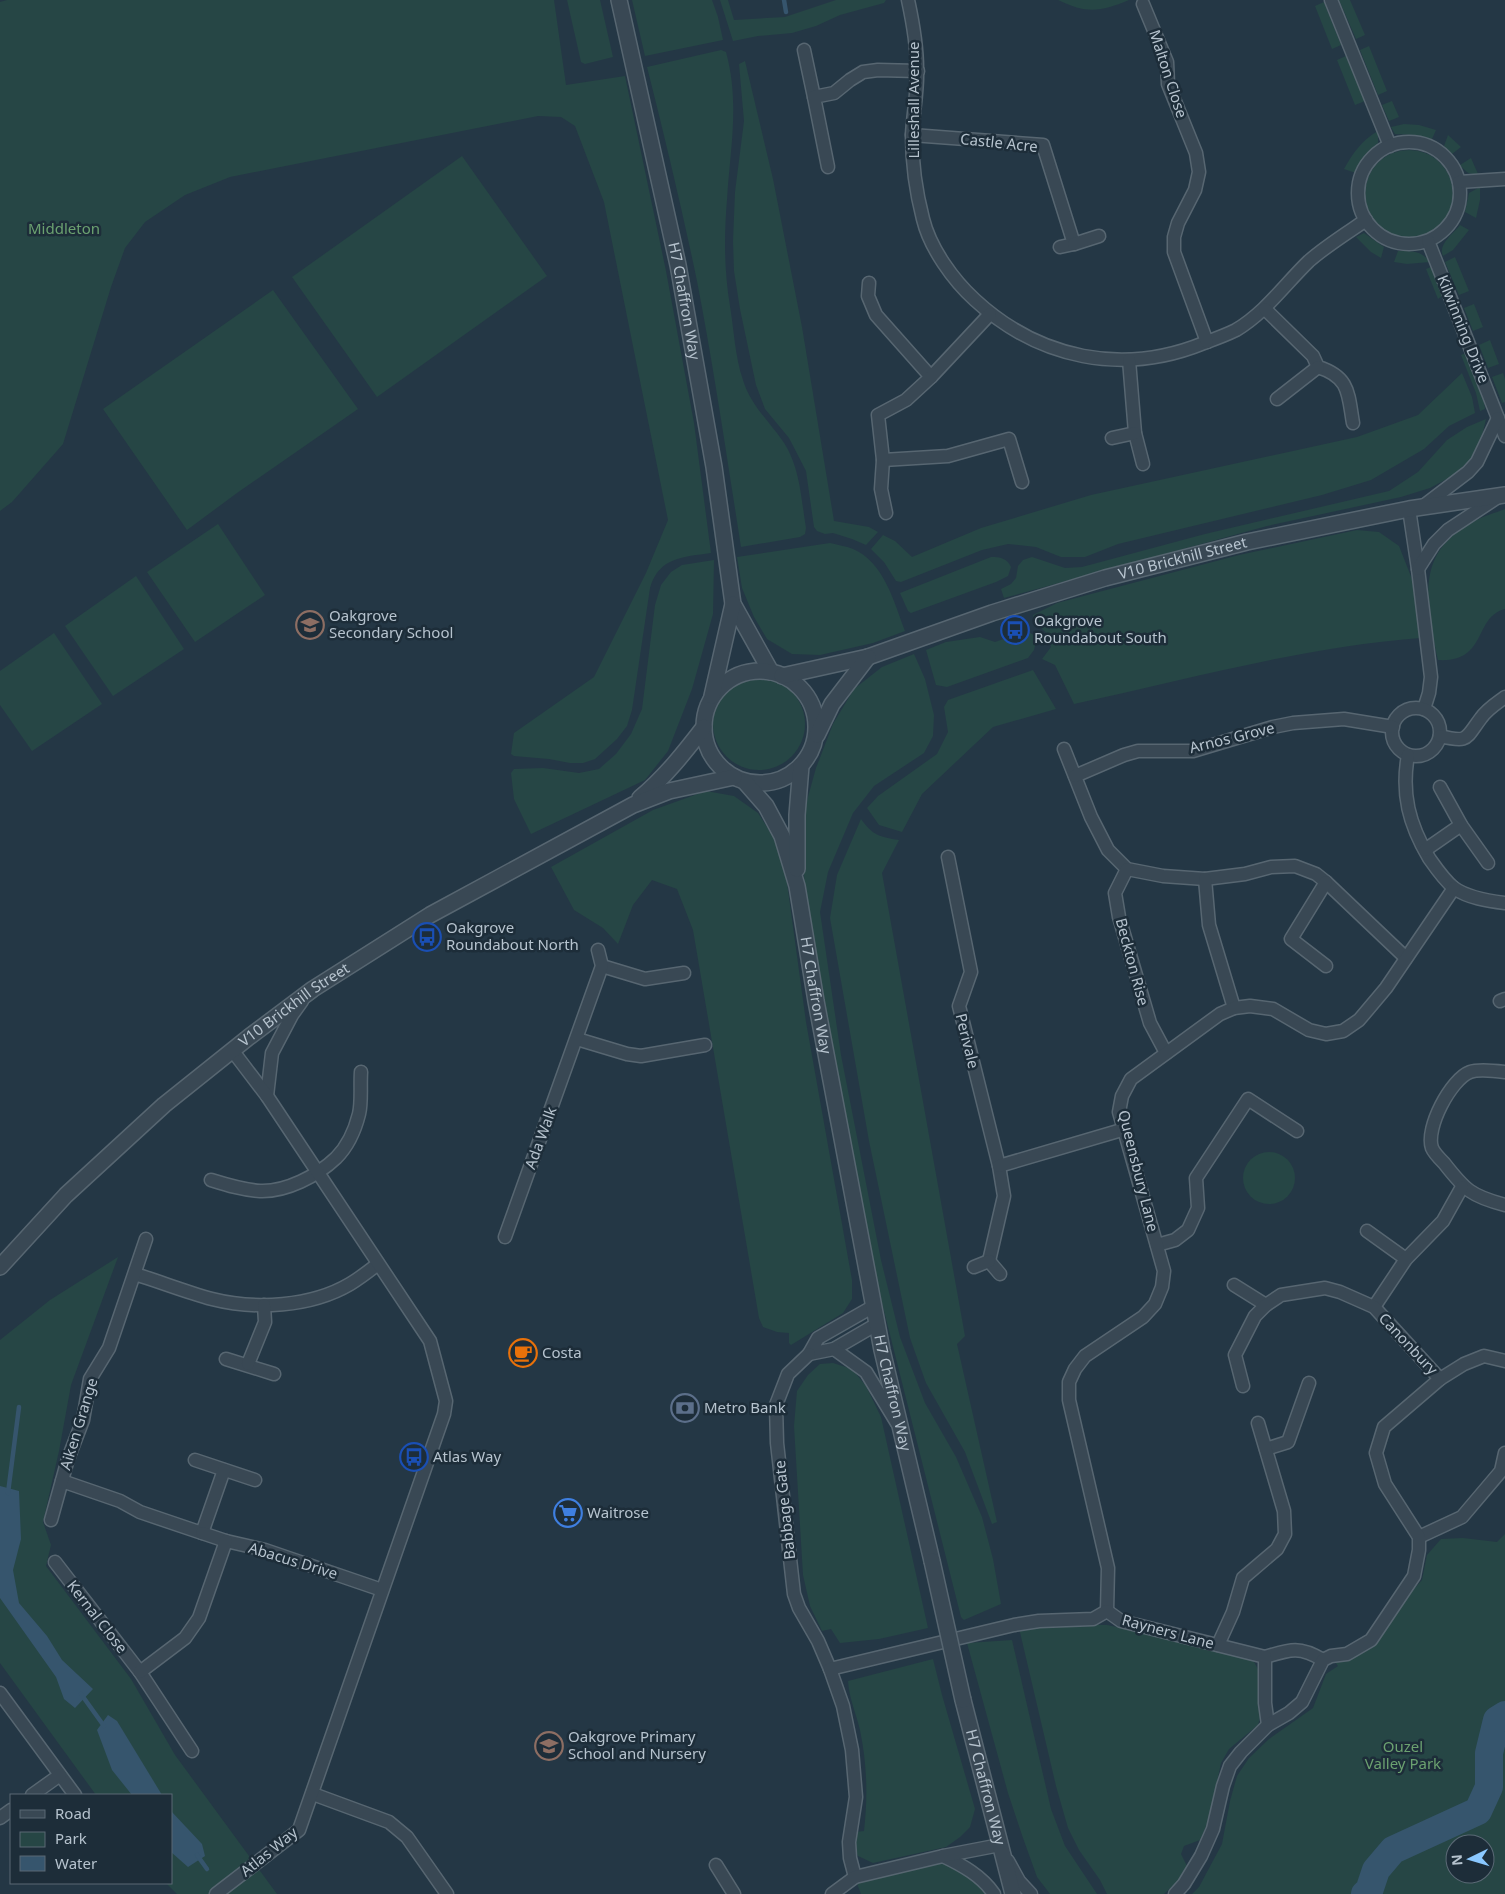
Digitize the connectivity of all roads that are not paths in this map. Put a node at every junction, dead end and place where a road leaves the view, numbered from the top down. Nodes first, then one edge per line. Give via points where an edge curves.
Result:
1 (619, 0) edge
2 (908, 0) edge
3 (1331, 0) edge
4 (1143, 4) dead end
5 (804, 50) dead end
6 (918, 71) junction
7 (814, 97) junction
8 (912, 135) junction
9 (1390, 146) junction
10 (828, 167) dead end
11 (1505, 179) edge
12 (1459, 182) junction
13 (1366, 220) junction
14 (1099, 236) dead end
15 (1428, 241) junction
16 (1074, 244) junction
17 (1060, 247) dead end
18 (869, 284) dead end
19 (1265, 309) junction
20 (990, 314) junction
21 (1207, 342) junction
22 (1129, 360) junction
23 (1318, 367) junction
24 (931, 377) junction
25 (1278, 399) dead end
26 (1498, 418) junction
27 (1354, 423) dead end
28 (1136, 433) junction
29 (1505, 436) edge
30 (1112, 438) dead end
31 (883, 460) junction
32 (1143, 464) dead end
33 (1022, 482) dead end
34 (1502, 495) edge
35 (1416, 508) junction
36 (886, 513) dead end
37 (1418, 569) junction
38 (733, 604) junction
39 (868, 657) junction
40 (777, 674) junction
41 (1505, 697) edge
42 (712, 698) junction
43 (1424, 709) junction
44 (704, 726) junction
45 (1393, 727) junction
46 (1440, 736) junction
47 (814, 742) junction
48 (1064, 749) dead end
49 (1408, 755) junction
50 (801, 766) junction
51 (1074, 776) junction
52 (740, 780) junction
53 (1440, 787) dead end
54 (633, 805) junction
55 (1462, 825) junction
56 (1425, 850) junction
57 (948, 857) dead end
58 (1488, 863) dead end
59 (1126, 869) junction
60 (1205, 879) junction
61 (1326, 882) junction
62 (797, 886) junction
63 (1454, 888) junction
64 (1505, 903) edge
65 (598, 950) dead end
66 (1406, 958) junction
67 (602, 966) junction
68 (1326, 966) dead end
69 (684, 973) dead end
70 (308, 993) junction
71 (1234, 1008) junction
72 (577, 1039) junction
73 (705, 1045) dead end
74 (232, 1050) junction
75 (1166, 1053) junction
76 (361, 1072) dead end
77 (1505, 1072) edge
78 (267, 1096) junction
79 (1125, 1129) junction
80 (1296, 1131) dead end
81 (999, 1166) junction
82 (317, 1172) junction
83 (211, 1180) dead end
84 (1462, 1186) junction
85 (1505, 1205) edge
86 (1367, 1231) dead end
87 (505, 1237) dead end
88 (146, 1239) dead end
89 (1157, 1245) junction
90 (1406, 1258) junction
91 (989, 1261) junction
92 (378, 1264) junction
93 (1, 1266) edge
94 (974, 1266) dead end
95 (135, 1274) junction
96 (1000, 1274) dead end
97 (1234, 1285) dead end
98 (264, 1305) junction
99 (1266, 1305) junction
100 (874, 1306) junction
101 (1374, 1307) junction
102 (877, 1324) junction
103 (834, 1349) junction
104 (809, 1354) junction
105 (226, 1359) dead end
106 (1505, 1361) edge
107 (248, 1364) junction
108 (274, 1374) dead end
109 (1440, 1379) junction
110 (1309, 1382) dead end
111 (1243, 1386) dead end
112 (1258, 1423) dead end
113 (901, 1430) junction
114 (1266, 1449) junction
115 (1505, 1453) edge
116 (195, 1460) dead end
117 (224, 1470) junction
118 (255, 1480) dead end
119 (62, 1481) junction
120 (50, 1520) dead end
121 (202, 1533) junction
122 (1419, 1537) junction
123 (226, 1541) junction
124 (55, 1562) dead end
125 (382, 1590) junction
126 (1107, 1612) junction
127 (1218, 1645) junction
128 (1265, 1657) junction
129 (1323, 1660) junction
130 (830, 1669) junction
131 (140, 1672) junction
132 (0, 1692) edge
133 (1268, 1725) junction
134 (192, 1751) dead end
135 (60, 1775) junction
136 (33, 1794) edge
137 (74, 1794) edge
138 (313, 1794) junction
139 (1000, 1846) junction
140 (944, 1856) junction
141 (716, 1865) dead end
142 (855, 1877) junction
143 (216, 1894) edge
144 (447, 1894) edge
145 (734, 1894) edge
146 (832, 1894) edge
147 (994, 1894) edge
148 (1013, 1894) edge
149 (1031, 1894) edge
150 (1175, 1894) edge

1 - 38 street, H7 Chaffron Way via 678,265 714,467
2 - 6 street, Lilleshall Avenue
3 - 9 street
4 - 21 street, Malton Close via 1166,62 1168,84 1196,153 1199,172 1195,190 1178,223 1174,252
5 - 7 street
6 - 7 street via 863,72 834,93
6 - 8 street, Lilleshall Avenue
7 - 10 street
8 - 16 street, Castle Acre via 1043,144
8 - 20 street, Lilleshall Avenue via 916,182 924,221 940,257 960,286
9 - 12 street via 1407,142 1424,144 1440,152 1452,165
9 - 13 street via 1364,169 1358,186 1359,204
11 - 12 street
12 - 15 street via 1457,210 1440,234
13 - 15 street via 1377,233 1393,242
13 - 19 street, Lilleshall Avenue via 1310,260
14 - 16 street
15 - 26 street, Kilwinning Drive
16 - 17 street
18 - 24 street via 868,296 876,315
19 - 21 street, Lilleshall Avenue via 1235,330
19 - 23 street via 1313,356
20 - 22 street, Lilleshall Avenue via 1024,336 1054,350 1116,361
20 - 24 street
21 - 22 street, Lilleshall Avenue via 1180,353
22 - 28 street
23 - 25 street
23 - 27 street via 1330,371 1346,385
24 - 31 street via 906,400 878,415
26 - 29 street, Kilwinning Drive
26 - 35 street via 1477,462 1468,472
28 - 30 street
28 - 32 street
31 - 33 street via 948,456 1009,440
31 - 36 street via 881,489
34 - 35 street, V10 Brickhill Street
34 - 37 street via 1448,530 1434,544
35 - 37 street
35 - 39 street, V10 Brickhill Street via 1247,542 1105,578
37 - 43 street via 1431,677
38 - 40 street, H7 Chaffron Way
38 - 42 street, H7 Chaffron Way
39 - 40 street, V10 Brickhill Street
39 - 47 street via 832,704
40 - 42 street via 754,671 738,676 723,685
40 - 47 street via 796,684 814,710
41 - 46 street via 1480,718 1469,736 1458,740
42 - 44 street
43 - 45 street via 1401,714
43 - 46 street via 1437,719
44 - 52 street via 712,756 722,768
44 - 54 street, V10 Brickhill Street via 659,782
45 - 49 street via 1397,747
45 - 51 street, Arnos Grove via 1344,718 1293,723 1193,751 1138,751
46 - 49 street via 1429,753
47 - 50 street
48 - 51 street
49 - 56 street via 1405,779 1407,806 1414,830
50 - 52 street via 775,782 760,784
50 - 62 street, H7 Chaffron Way
51 - 59 street via 1090,817 1108,850
52 - 54 street, V10 Brickhill Street via 669,791
52 - 62 street, H7 Chaffron Way via 766,806 782,836
53 - 55 street
54 - 70 street, V10 Brickhill Street via 430,915
55 - 56 street
55 - 58 street
56 - 63 street
57 - 81 street, Perivale via 971,972 959,1006
59 - 60 street
59 - 75 street, Beckton Rise via 1115,893 1119,917 1147,1014
60 - 61 street via 1295,866 1316,874
60 - 71 street via 1209,924
61 - 66 street
61 - 68 street via 1291,939
62 - 100 street, H7 Chaffron Way
63 - 64 street via 1475,898
63 - 66 street, Queensbury Lane
65 - 67 street
66 - 71 street, Queensbury Lane via 1359,1020 1343,1031 1326,1034 1309,1030 1273,1009
67 - 69 street via 645,979
67 - 72 street, Ada Walk
70 - 74 street, V10 Brickhill Street
70 - 78 street via 272,1053
71 - 75 street, Queensbury Lane via 1220,1014
72 - 73 street via 641,1056
72 - 87 street, Ada Walk
74 - 78 street, Atlas Way
74 - 93 street, V10 Brickhill Street via 164,1105 66,1195
75 - 79 street, Queensbury Lane via 1131,1079 1122,1096 1119,1112
76 - 82 street via 360,1113 352,1136 336,1158
77 - 84 street via 1470,1072 1457,1083 1437,1114 1432,1128 1432,1147
78 - 82 street, Atlas Way
79 - 81 street
79 - 89 street, Queensbury Lane
80 - 89 street via 1248,1099 1196,1178 1198,1208 1188,1230 1174,1240
81 - 91 street, Perivale via 1004,1196
82 - 83 street via 290,1187 261,1191 235,1188
82 - 92 street, Atlas Way
84 - 85 street via 1480,1199
84 - 90 street via 1443,1221
86 - 90 street
88 - 95 street, Aiken Grange
89 - 126 street, Queensbury Lane via 1164,1271 1155,1304 1143,1317 1085,1356 1070,1382 1069,1400 1108,1568
90 - 101 street
91 - 94 street
91 - 96 street
92 - 98 street via 349,1284 322,1296 295,1303
92 - 125 street, Atlas Way via 430,1341 446,1401
95 - 98 street via 213,1299
95 - 119 street, Aiken Grange via 109,1348 90,1379 83,1420
97 - 99 street
98 - 107 street via 265,1322
99 - 101 street, Canonbury via 1281,1295 1325,1288
99 - 111 street, Canonbury via 1255,1316 1235,1355
100 - 102 street, H7 Chaffron Way
100 - 104 street, Babbage Gate via 818,1338
101 - 109 street, Canonbury
102 - 103 street
102 - 113 street, H7 Chaffron Way
103 - 104 street
103 - 113 street via 866,1372
104 - 130 street, Babbage Gate via 788,1374 776,1405 777,1443 794,1594
105 - 107 street
106 - 109 street via 1484,1356
107 - 108 street
109 - 122 street via 1384,1427 1376,1453 1385,1484
110 - 114 street via 1288,1442
112 - 114 street
113 - 139 street, H7 Chaffron Way, bridge
114 - 127 street via 1284,1511 1285,1534 1277,1549 1243,1578 1234,1612
115 - 122 street via 1501,1471 1462,1517
116 - 117 street
117 - 118 street
117 - 121 street
119 - 120 street, Aiken Grange
119 - 121 street, Abacus Drive
121 - 123 street, Abacus Drive
122 - 129 street via 1414,1576 1371,1640 1347,1654
123 - 125 street, Abacus Drive via 265,1550
123 - 131 street via 199,1618 185,1638
124 - 131 street, Kernal Close
125 - 138 street, Atlas Way
126 - 127 street, Rayners Lane via 1121,1621
126 - 130 street, Rayners Lane via 1093,1619 1014,1625
127 - 128 street, Rayners Lane
128 - 129 street via 1295,1650 1309,1652
128 - 133 street
129 - 133 street via 1302,1702
130 - 142 street, Babbage Gate via 843,1706 852,1750 856,1797 849,1842
131 - 134 street, Kernal Close
132 - 135 street
133 - 150 street via 1230,1766 1213,1829 1201,1856
135 - 136 street
135 - 137 street
138 - 143 street, Atlas Way via 299,1830
138 - 144 street via 389,1822 407,1837
139 - 140 street
139 - 148 street, H7 Chaffron Way
139 - 149 street via 1019,1881
140 - 142 street
140 - 147 street via 965,1867
141 - 145 street
142 - 146 street

